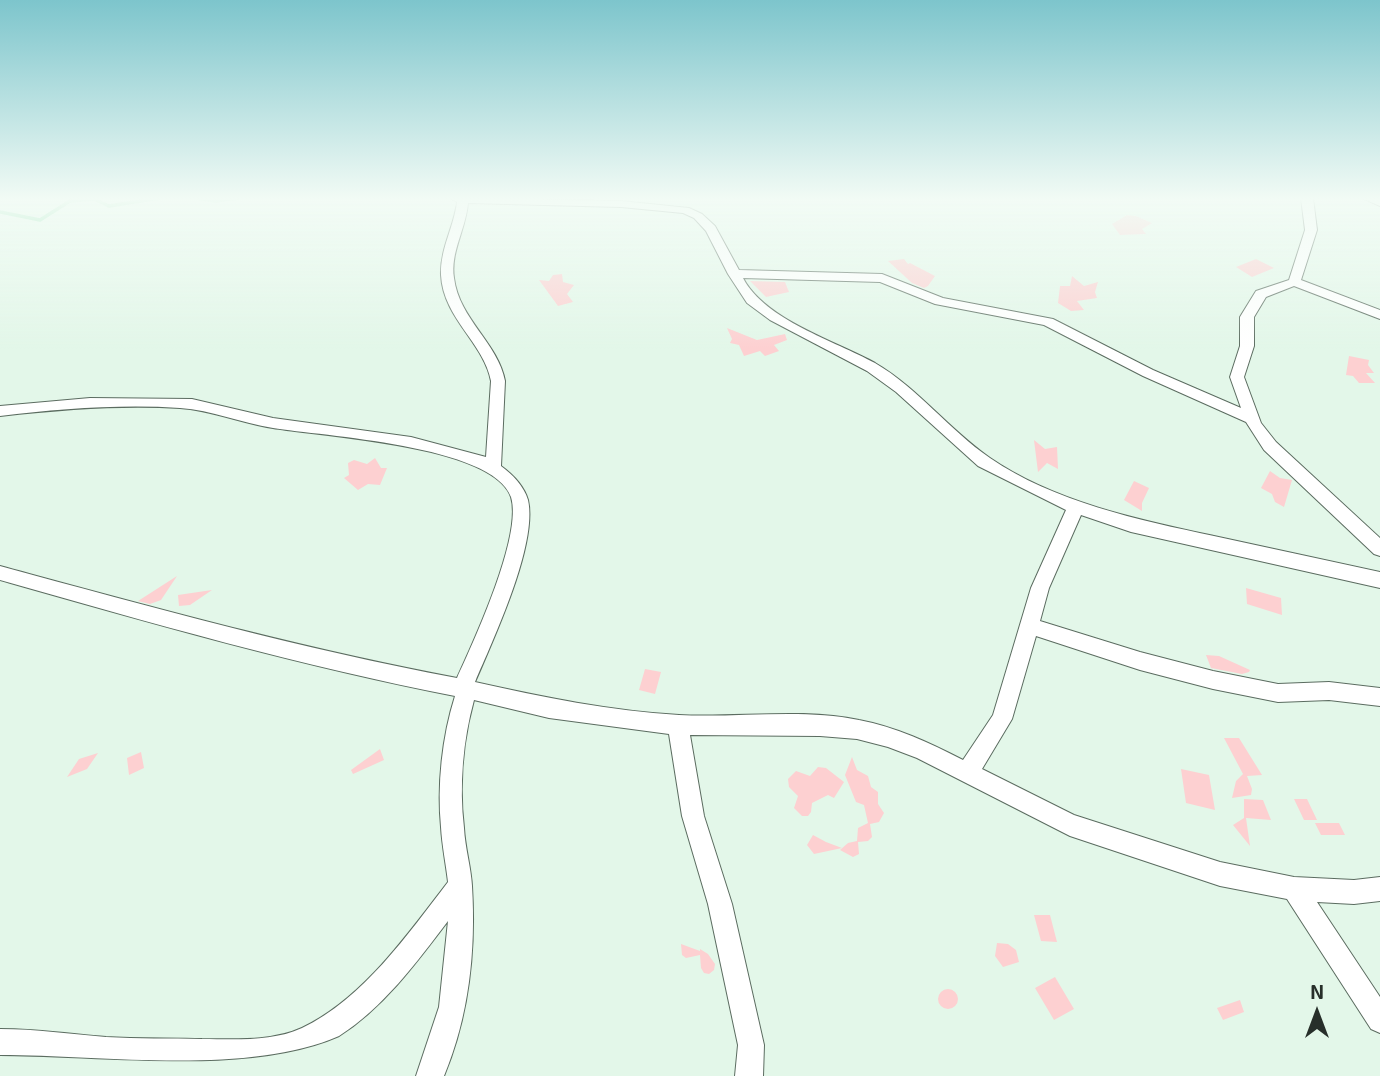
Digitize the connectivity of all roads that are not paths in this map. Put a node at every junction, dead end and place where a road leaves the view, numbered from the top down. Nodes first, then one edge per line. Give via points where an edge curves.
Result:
1 (452, 248) edge
2 (721, 248) edge
3 (1305, 248) edge
4 (734, 274) junction
5 (1294, 282) junction
6 (1380, 315) edge
7 (0, 411) edge
8 (1252, 419) junction
9 (493, 468) junction
10 (1076, 507) junction
11 (1380, 549) edge
12 (0, 573) edge
13 (1380, 580) edge
14 (1028, 625) junction
15 (465, 688) junction
16 (1380, 697) edge
17 (678, 725) junction
18 (967, 773) junction
19 (460, 886) junction
20 (1294, 889) junction
21 (1380, 889) edge
22 (1380, 1020) edge
23 (0, 1042) edge
24 (430, 1076) edge
25 (749, 1076) edge

1 - 9 street via 448,282 458,310 496,370
2 - 4 street
3 - 5 street
4 - 8 street via 882,278 940,301 1048,322
4 - 10 street via 752,300 891,382 984,462
5 - 6 street
5 - 8 street via 1261,294 1247,317 1247,346 1237,377
7 - 9 street via 43,405 184,403 271,422 433,447
8 - 11 street via 1270,446
9 - 15 street via 509,480 520,500 519,539
10 - 13 street via 1131,525
10 - 14 street
12 - 15 street via 346,666
14 - 16 street via 1213,680 1278,693 1329,691
14 - 18 street via 1002,719
15 - 17 street via 549,708
15 - 19 street via 452,824
17 - 18 street via 857,729 888,737
17 - 25 street via 693,816 720,904 751,1045
18 - 20 street via 1082,829 1220,874
19 - 23 street via 421,938 374,988 313,1037 286,1047 249,1053
19 - 24 street via 452,1000 444,1041
20 - 21 street
20 - 22 street

